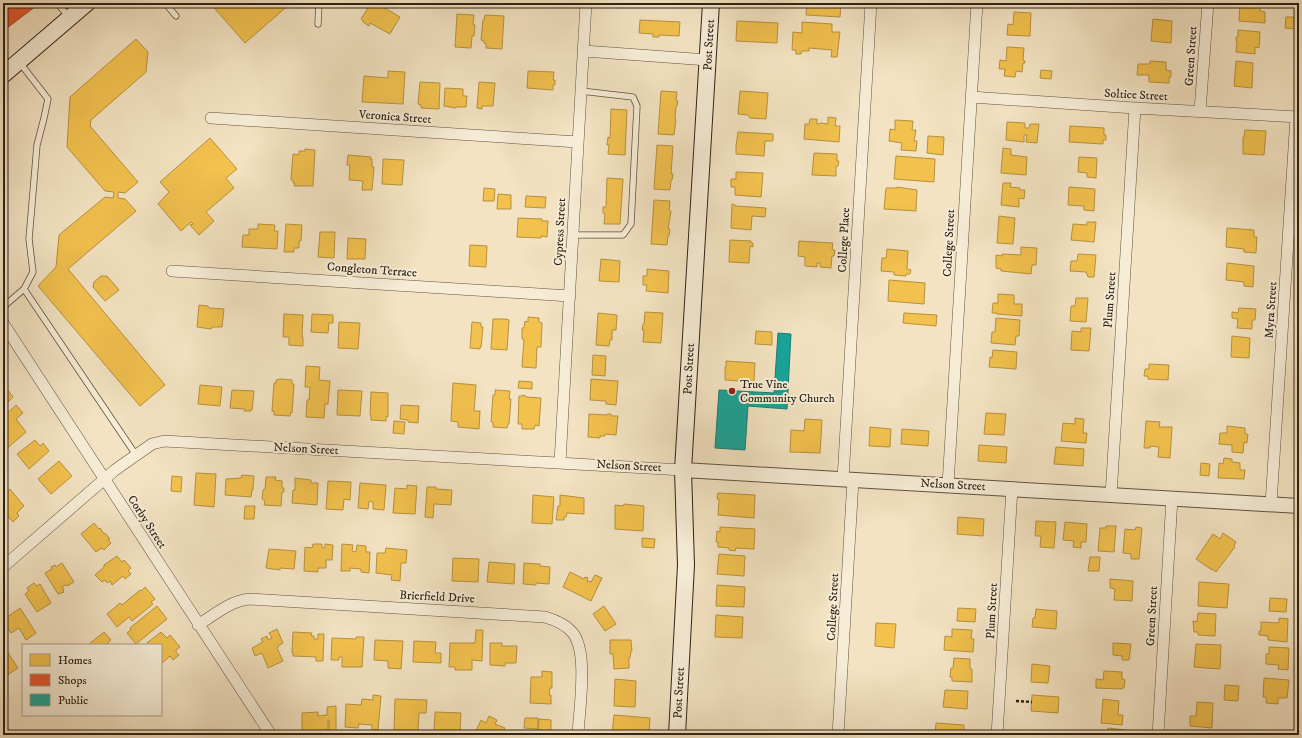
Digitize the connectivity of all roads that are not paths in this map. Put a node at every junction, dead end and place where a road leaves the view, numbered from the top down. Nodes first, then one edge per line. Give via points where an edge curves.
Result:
1 (58, 3) edge
2 (87, 3) edge
3 (165, 3) edge
4 (320, 3) edge
5 (586, 3) edge
6 (711, 3) edge
7 (871, 3) edge
8 (977, 3) edge
9 (1208, 3) edge
10 (176, 16) dead end
11 (70, 18) junction
12 (318, 24) dead end
13 (584, 51) junction
14 (708, 60) junction
15 (19, 62) junction
16 (3, 75) edge
17 (581, 91) junction
18 (971, 97) junction
19 (1135, 108) junction
20 (1200, 111) junction
21 (1298, 116) edge
22 (211, 118) dead end
23 (578, 142) junction
24 (573, 235) junction
25 (172, 271) dead end
26 (24, 289) junction
27 (570, 296) junction
28 (3, 307) edge
29 (3, 323) edge
30 (136, 455) junction
31 (560, 462) junction
32 (683, 470) junction
33 (104, 479) junction
34 (848, 479) junction
35 (948, 484) junction
36 (1012, 488) junction
37 (1111, 495) junction
38 (1172, 498) junction
39 (1271, 504) junction
40 (1299, 506) edge
41 (3, 567) edge
42 (198, 625) junction
43 (271, 735) edge
44 (578, 735) edge
45 (677, 735) edge
46 (838, 735) edge
47 (997, 735) edge
48 (1158, 735) edge

1 - 11 lane
2 - 11 main road
3 - 10 lane
4 - 12 lane
5 - 13 street, Cypress Street
6 - 14 main road, Post Street
7 - 34 street, College Place
8 - 18 street, College Street
9 - 20 street, Green Street
11 - 15 main road
13 - 14 street
13 - 17 street, Cypress Street
14 - 32 main road, Post Street
15 - 16 main road
15 - 26 lane via 48,99 37,144 29,239 33,272
17 - 23 street, Cypress Street
17 - 24 lane via 633,97 637,106 632,217 631,224 623,235
18 - 19 street, Soltice Street
18 - 35 street, College Street
19 - 20 street, Soltice Street
19 - 37 street, Plum Street
20 - 21 street, Soltice Street
21 - 39 street, Myra Street
22 - 23 street, Veronica Street
23 - 24 street, Cypress Street
24 - 27 street, Cypress Street
25 - 27 street, Congleton Terrace
26 - 28 lane
26 - 30 lane
27 - 31 street, Cypress Street
29 - 33 street, Corby Street
30 - 31 street, Nelson Street via 152,444 164,441
30 - 33 street, Nelson Street
31 - 32 street, Nelson Street
32 - 34 street, Nelson Street
32 - 45 main road, Post Street via 686,565
33 - 41 street, Nelson Street
33 - 42 street, Corby Street
34 - 35 street, Nelson Street
34 - 46 street, College Street
35 - 36 street, Nelson Street
36 - 37 street, Nelson Street
36 - 47 street, Plum Street
37 - 38 street, Nelson Street
38 - 39 street, Nelson Street
38 - 48 street, Green Street
39 - 40 street, Nelson Street
42 - 43 street, Corby Street
42 - 44 street, Brierfield Drive via 234,602 249,599 545,617 560,622 572,632 580,646 582,662

